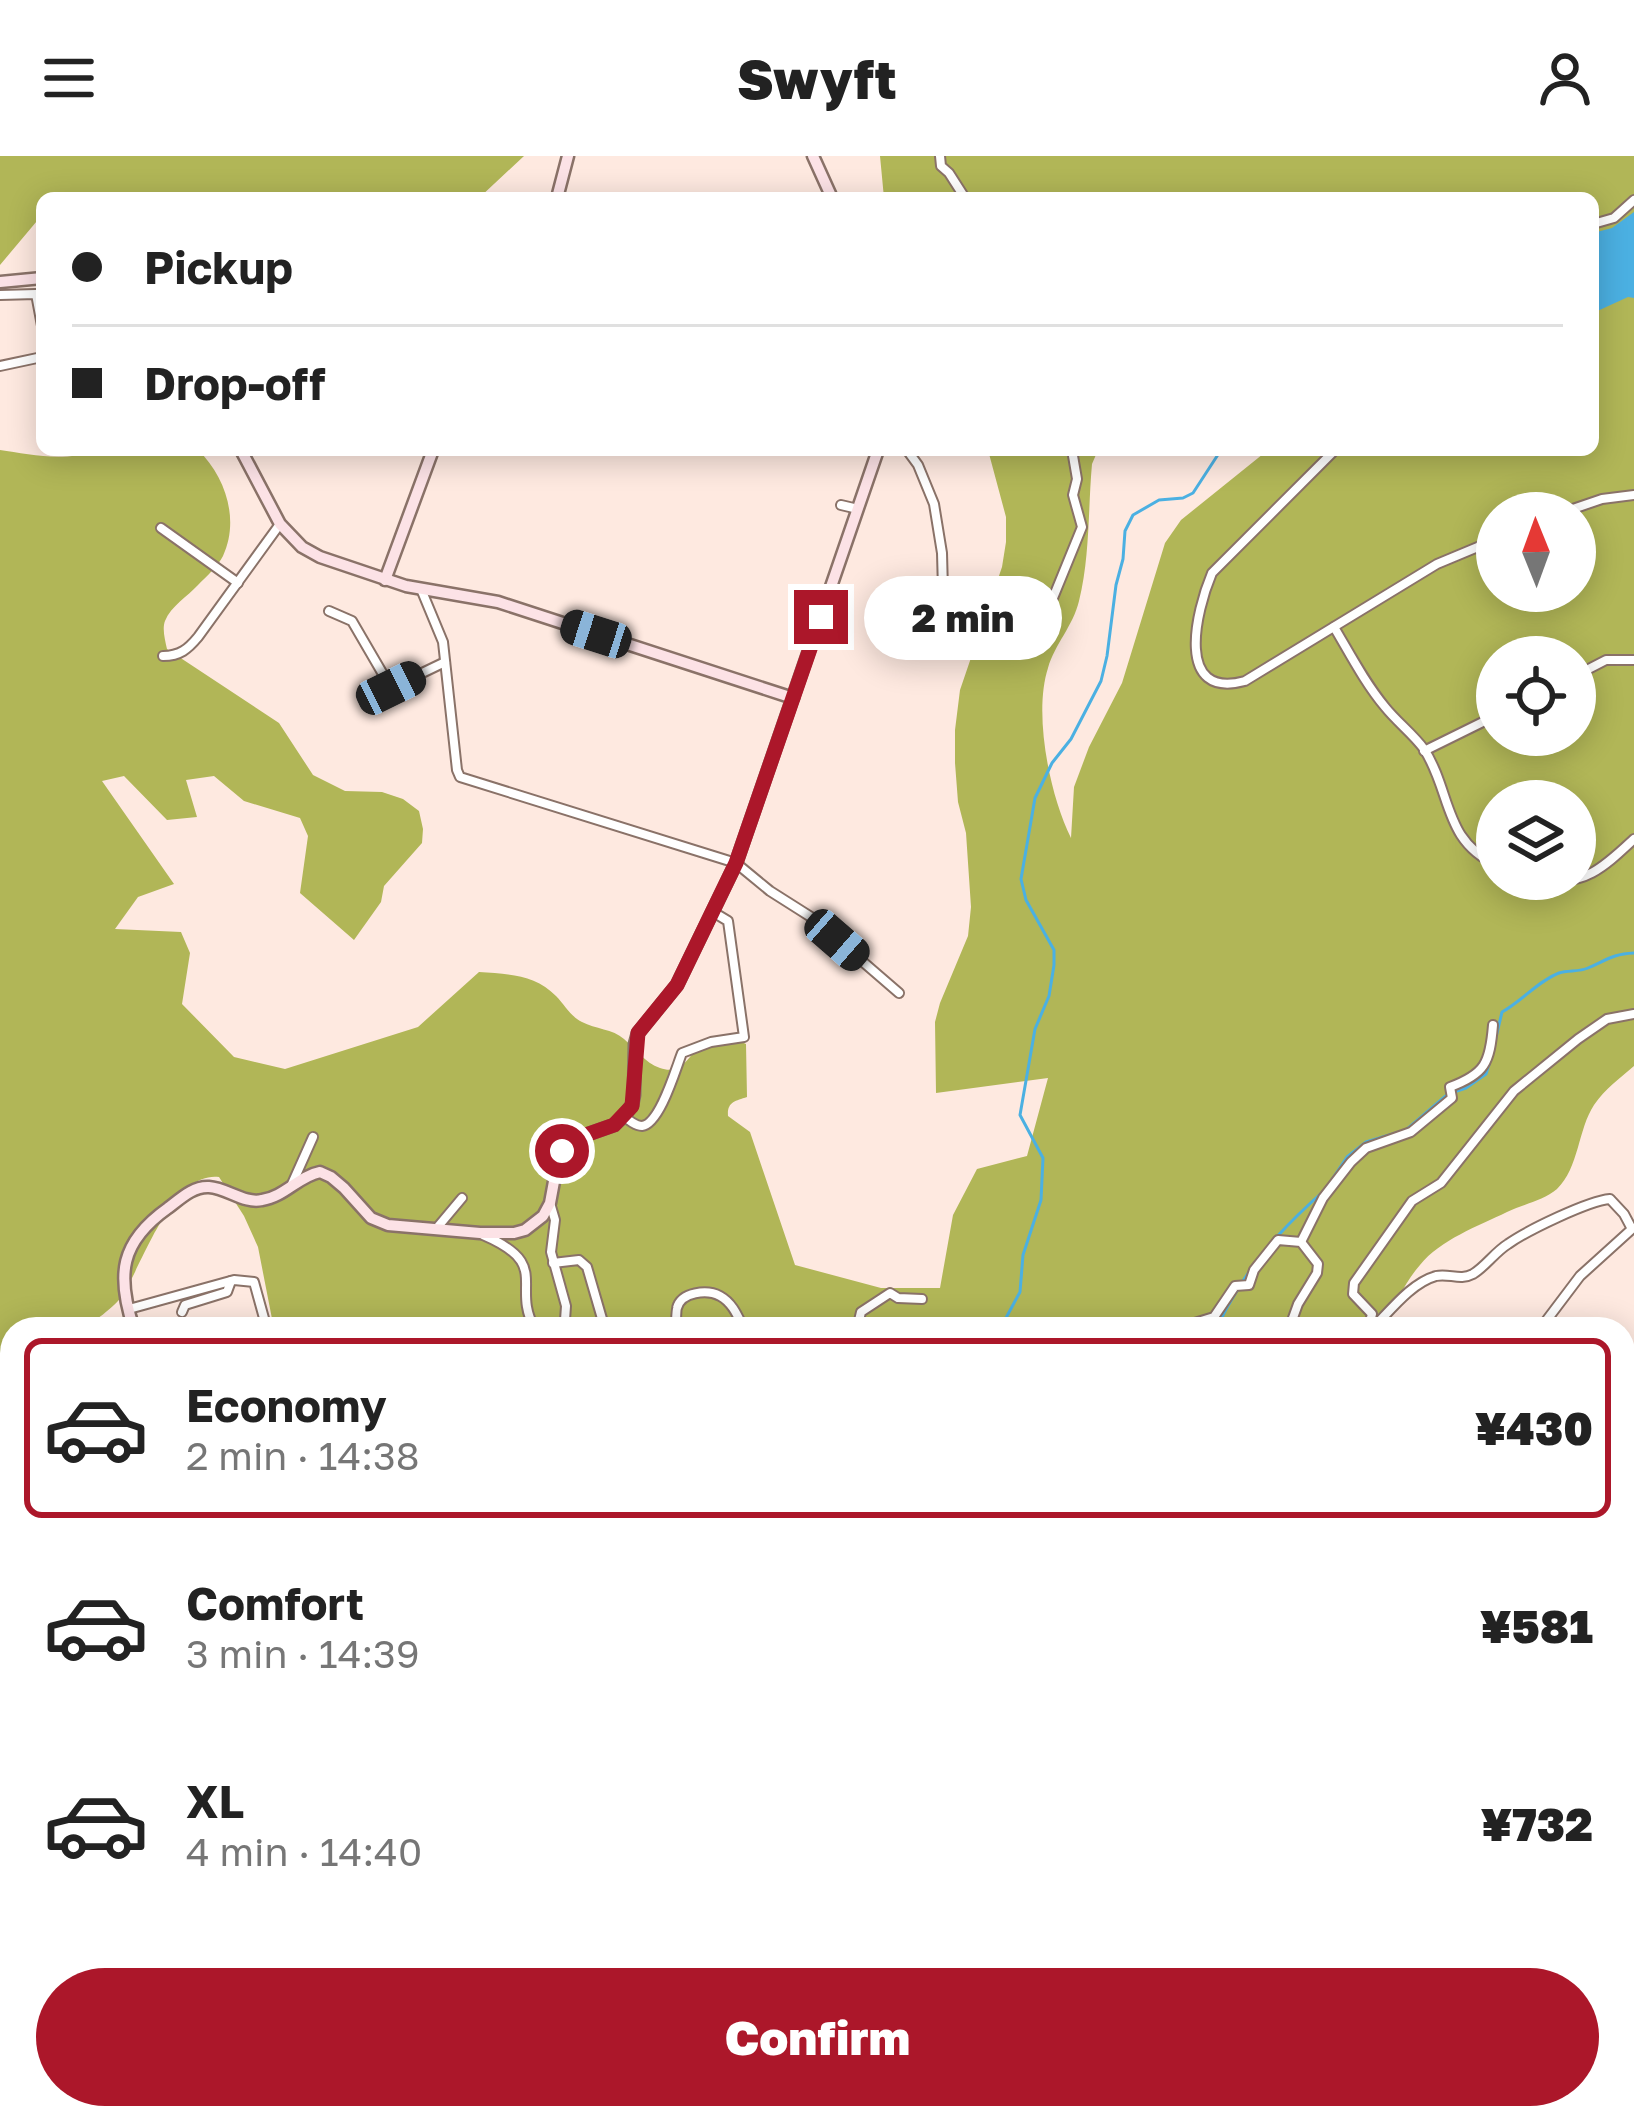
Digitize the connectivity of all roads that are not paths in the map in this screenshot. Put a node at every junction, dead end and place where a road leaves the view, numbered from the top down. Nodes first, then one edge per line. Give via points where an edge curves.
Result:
1 (568, 156) edge
2 (813, 156) edge
3 (940, 156) edge
4 (559, 192) edge
5 (829, 192) edge
6 (961, 192) edge
7 (1634, 200) edge
8 (1599, 222) edge
9 (36, 279) edge
10 (0, 282) edge
11 (36, 295) edge
12 (0, 296) edge
13 (36, 359) edge
14 (0, 366) edge
15 (244, 456) edge
16 (431, 456) edge
17 (876, 456) edge
18 (911, 456) edge
19 (1073, 456) edge
20 (1329, 456) edge
21 (1634, 495) edge
22 (1596, 501) edge
23 (841, 505) dead end
24 (858, 509) junction
25 (280, 524) junction
26 (161, 528) dead end
27 (1476, 548) edge
28 (385, 580) junction
29 (238, 584) junction
30 (421, 589) junction
31 (329, 610) dead end
32 (599, 620) dead end
33 (1030, 623) dead end
34 (939, 625) dead end
35 (1334, 627) junction
36 (596, 634) junction
37 (163, 656) dead end
38 (1634, 660) edge
39 (445, 662) junction
40 (1596, 665) edge
41 (391, 688) junction
42 (793, 698) junction
43 (366, 700) dead end
44 (1476, 725) edge
45 (1424, 751) junction
46 (1634, 839) edge
47 (1476, 855) edge
48 (736, 863) junction
49 (1596, 872) edge
50 (713, 912) junction
51 (899, 993) dead end
52 (1634, 1014) edge
53 (1493, 1025) dead end
54 (623, 1116) junction
55 (313, 1137) dead end
56 (292, 1184) junction
57 (462, 1198) dead end
58 (550, 1203) junction
59 (436, 1229) junction
60 (480, 1233) junction
61 (1301, 1242) junction
62 (553, 1263) junction
63 (231, 1281) junction
64 (922, 1299) dead end
65 (128, 1309) junction
66 (182, 1312) dead end
67 (130, 1317) edge
68 (264, 1317) edge
69 (530, 1317) edge
70 (565, 1317) edge
71 (601, 1317) edge
72 (676, 1317) edge
73 (738, 1317) edge
74 (860, 1317) edge
75 (1214, 1317) edge
76 (1293, 1317) edge
77 (1372, 1317) edge
78 (1384, 1317) edge
79 (1549, 1317) edge

1 - 4 street
2 - 5 street
3 - 6 street
7 - 8 street
9 - 10 street
11 - 12 street
13 - 14 street
15 - 25 street
16 - 28 street
17 - 24 street
18 - 34 street via 934,504
19 - 33 street via 1082,527 1053,598
20 - 35 street via 1212,573 1201,599 1198,665 1210,681 1228,686
21 - 22 street
23 - 24 street
24 - 42 street
25 - 28 street via 302,548
25 - 29 street
26 - 29 street
27 - 35 street
28 - 30 street
29 - 37 street via 186,650
30 - 36 street via 477,596
30 - 39 street
31 - 41 street via 352,621
32 - 36 street
35 - 45 street via 1383,705
36 - 42 street
38 - 40 street
39 - 41 street
39 - 48 street via 460,777
41 - 43 street
42 - 48 street
44 - 45 street
45 - 47 street via 1461,839
46 - 49 street
48 - 50 street
48 - 51 street
50 - 54 street via 677,985 638,1033 634,1096
50 - 54 street via 728,921 743,1037 682,1053 649,1124
52 - 77 street via 1607,1019 1514,1091 1441,1183 1412,1201 1354,1283
53 - 61 street via 1476,1078 1411,1132 1351,1162
54 - 58 street via 562,1151
55 - 56 street
56 - 59 street via 320,1172 371,1218
56 - 65 street via 262,1200 201,1187 160,1214 129,1251
57 - 59 street
58 - 60 street via 525,1230
58 - 62 street
59 - 60 street
60 - 69 street via 522,1261
61 - 75 street via 1278,1240 1249,1285
61 - 76 street via 1317,1274
62 - 70 street
62 - 71 street via 579,1260 587,1267
63 - 65 street
63 - 66 street via 227,1292
63 - 68 street via 254,1282
64 - 74 street via 890,1293
65 - 67 street
72 - 73 street via 683,1297 703,1292 717,1294
78 - 79 street via 1438,1275 1465,1278 1507,1244 1610,1199 1632,1229

